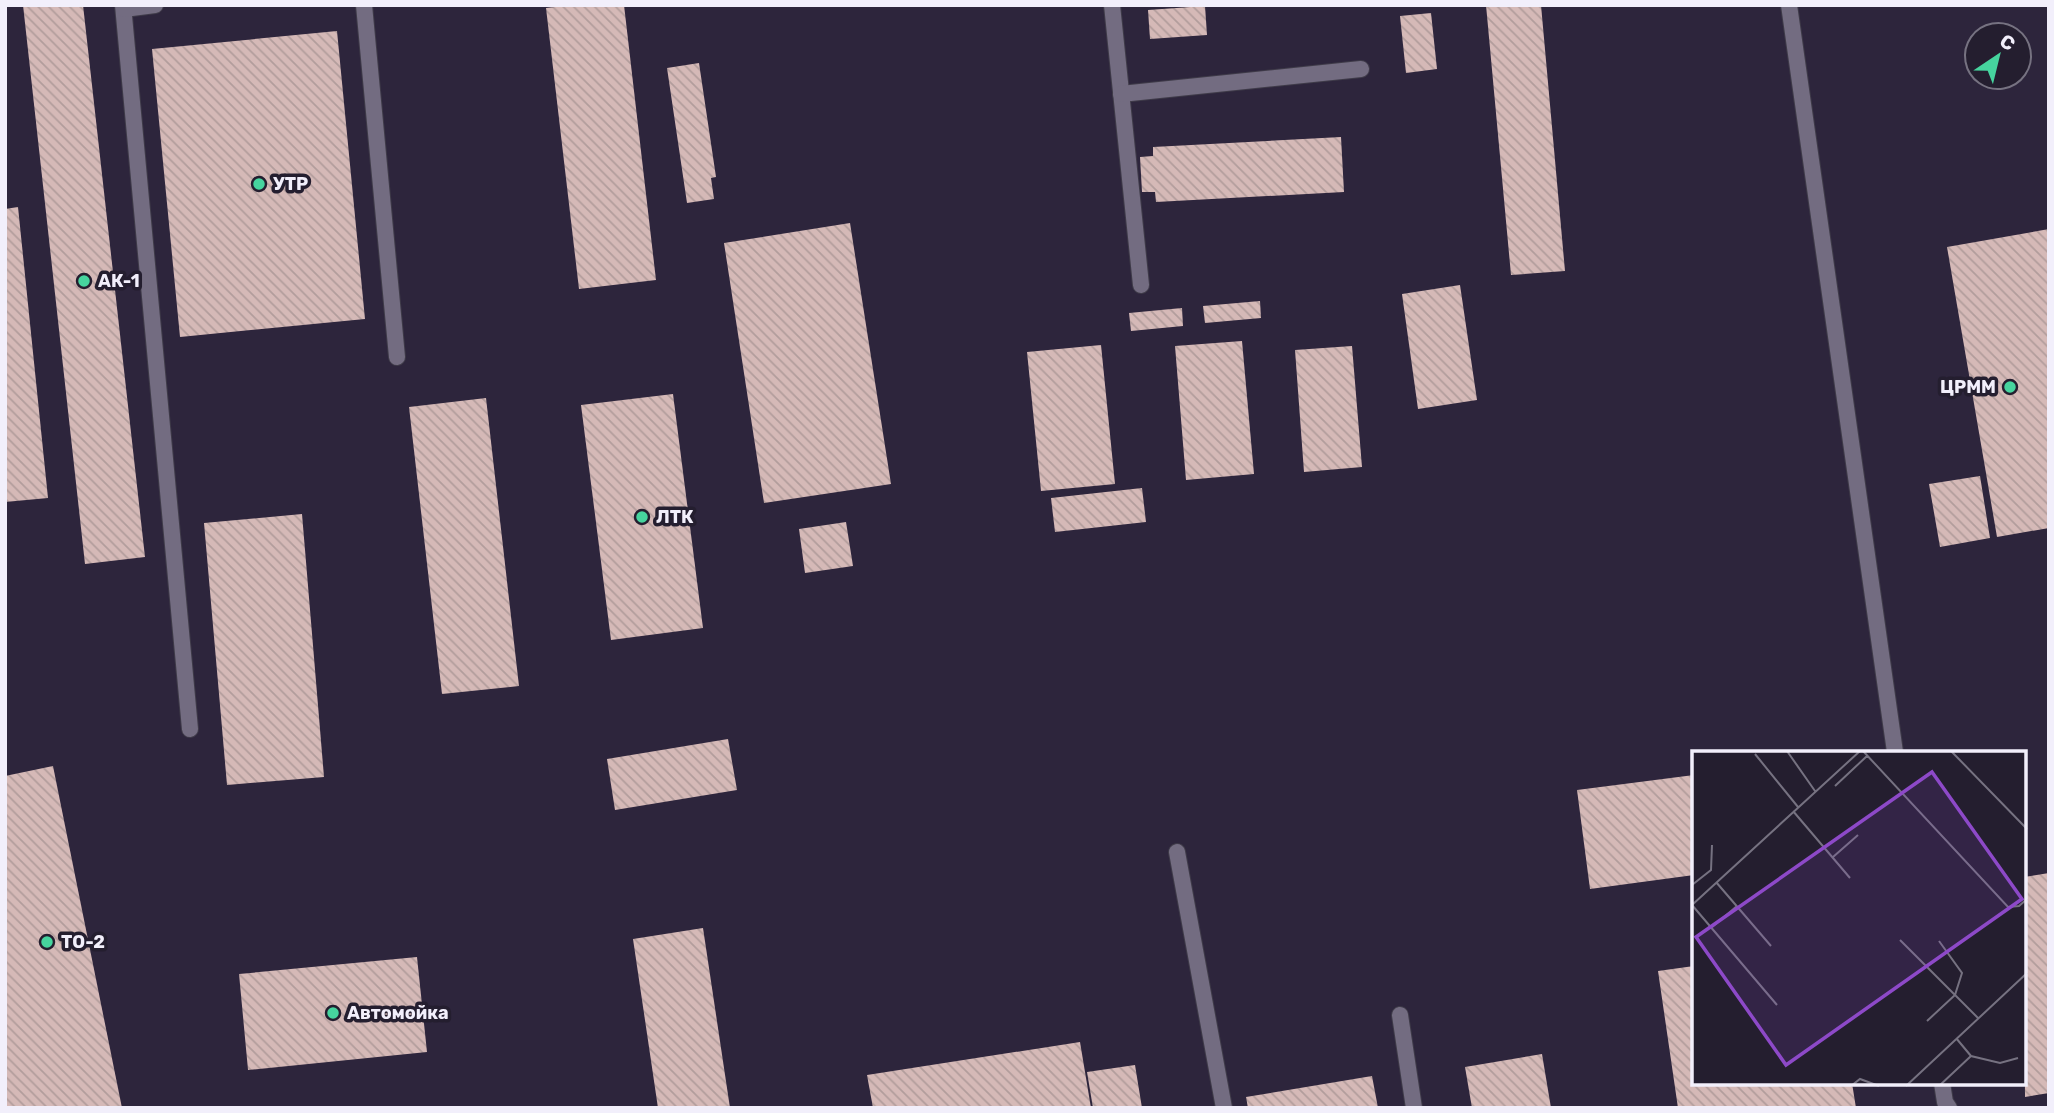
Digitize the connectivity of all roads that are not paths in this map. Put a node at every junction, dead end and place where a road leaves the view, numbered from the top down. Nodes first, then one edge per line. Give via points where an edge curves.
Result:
1 (155, 5) edge
2 (364, 5) edge
3 (1112, 5) edge
4 (1789, 5) edge
5 (124, 7) edge
6 (1361, 69) dead end
7 (1121, 94) junction
8 (1141, 285) dead end
9 (397, 357) dead end
10 (190, 729) dead end
11 (1895, 751) edge
12 (1177, 852) dead end
13 (1400, 1015) dead end
14 (1942, 1085) edge
15 (1224, 1108) edge
16 (1414, 1108) edge
17 (1949, 1108) edge

1 - 5 lane
2 - 9 lane
3 - 7 lane
4 - 11 lane
5 - 10 lane
6 - 7 lane
7 - 8 lane
12 - 15 lane
13 - 16 lane
14 - 17 lane

